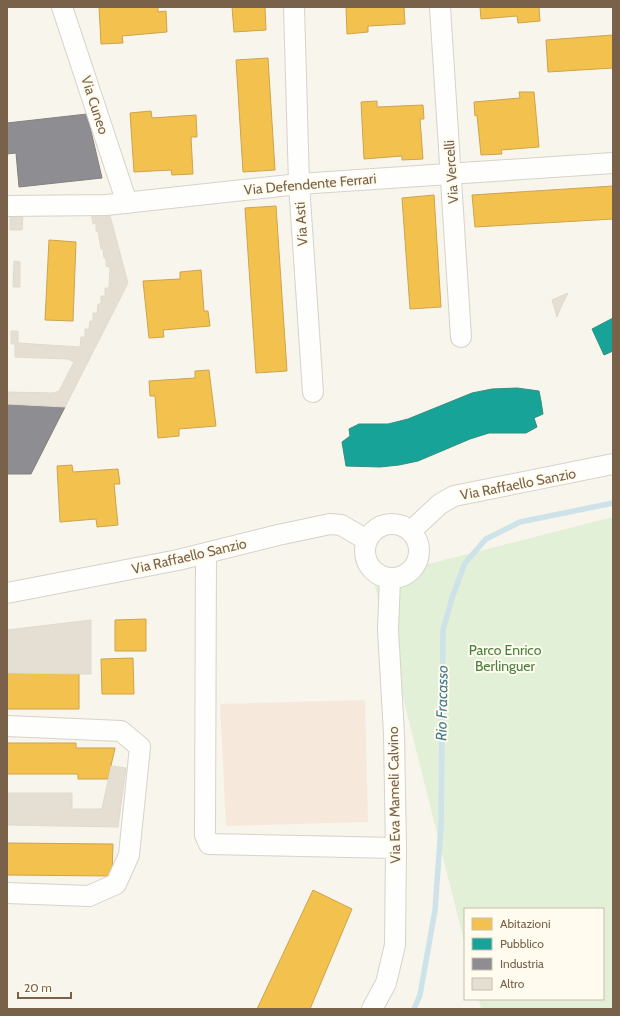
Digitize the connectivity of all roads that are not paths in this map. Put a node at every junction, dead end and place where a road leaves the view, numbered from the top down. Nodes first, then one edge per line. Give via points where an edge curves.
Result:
1 (62, 7) edge
2 (294, 7) edge
3 (440, 7) edge
4 (613, 163) edge
5 (451, 172) junction
6 (299, 184) junction
7 (127, 203) junction
8 (7, 206) edge
9 (461, 337) dead end
10 (313, 392) dead end
11 (613, 464) edge
12 (411, 531) junction
13 (367, 540) junction
14 (206, 553) junction
15 (390, 578) junction
16 (7, 593) edge
17 (7, 726) edge
18 (396, 848) junction
19 (7, 893) edge
20 (372, 1009) edge

1 - 7 street, Via Cuneo
2 - 6 street, Via Asti
3 - 5 street, Via Vercelli
4 - 5 street, Via Defendente Ferrari
5 - 6 street, Via Defendente Ferrari
5 - 9 street, Via Vercelli
6 - 7 street, Via Defendente Ferrari
6 - 10 street, Via Asti
7 - 8 street, Via Defendente Ferrari
11 - 12 street, Via Raffaello Sanzio via 454,496 440,504
12 - 13 street via 400,525 387,524 379,527
12 - 15 street via 419,546 417,562 406,574
13 - 14 street, Via Raffaello Sanzio via 341,524 330,524 278,534
13 - 15 street via 365,548 369,565 374,572
14 - 16 street, Via Raffaello Sanzio
14 - 18 street via 205,835 209,844
15 - 18 street, Via Eva Mameli Calvino via 388,630 394,734
17 - 19 street via 121,731 140,747 129,855 116,884 89,896
18 - 20 street, Via Eva Mameli Calvino via 395,945 386,983

